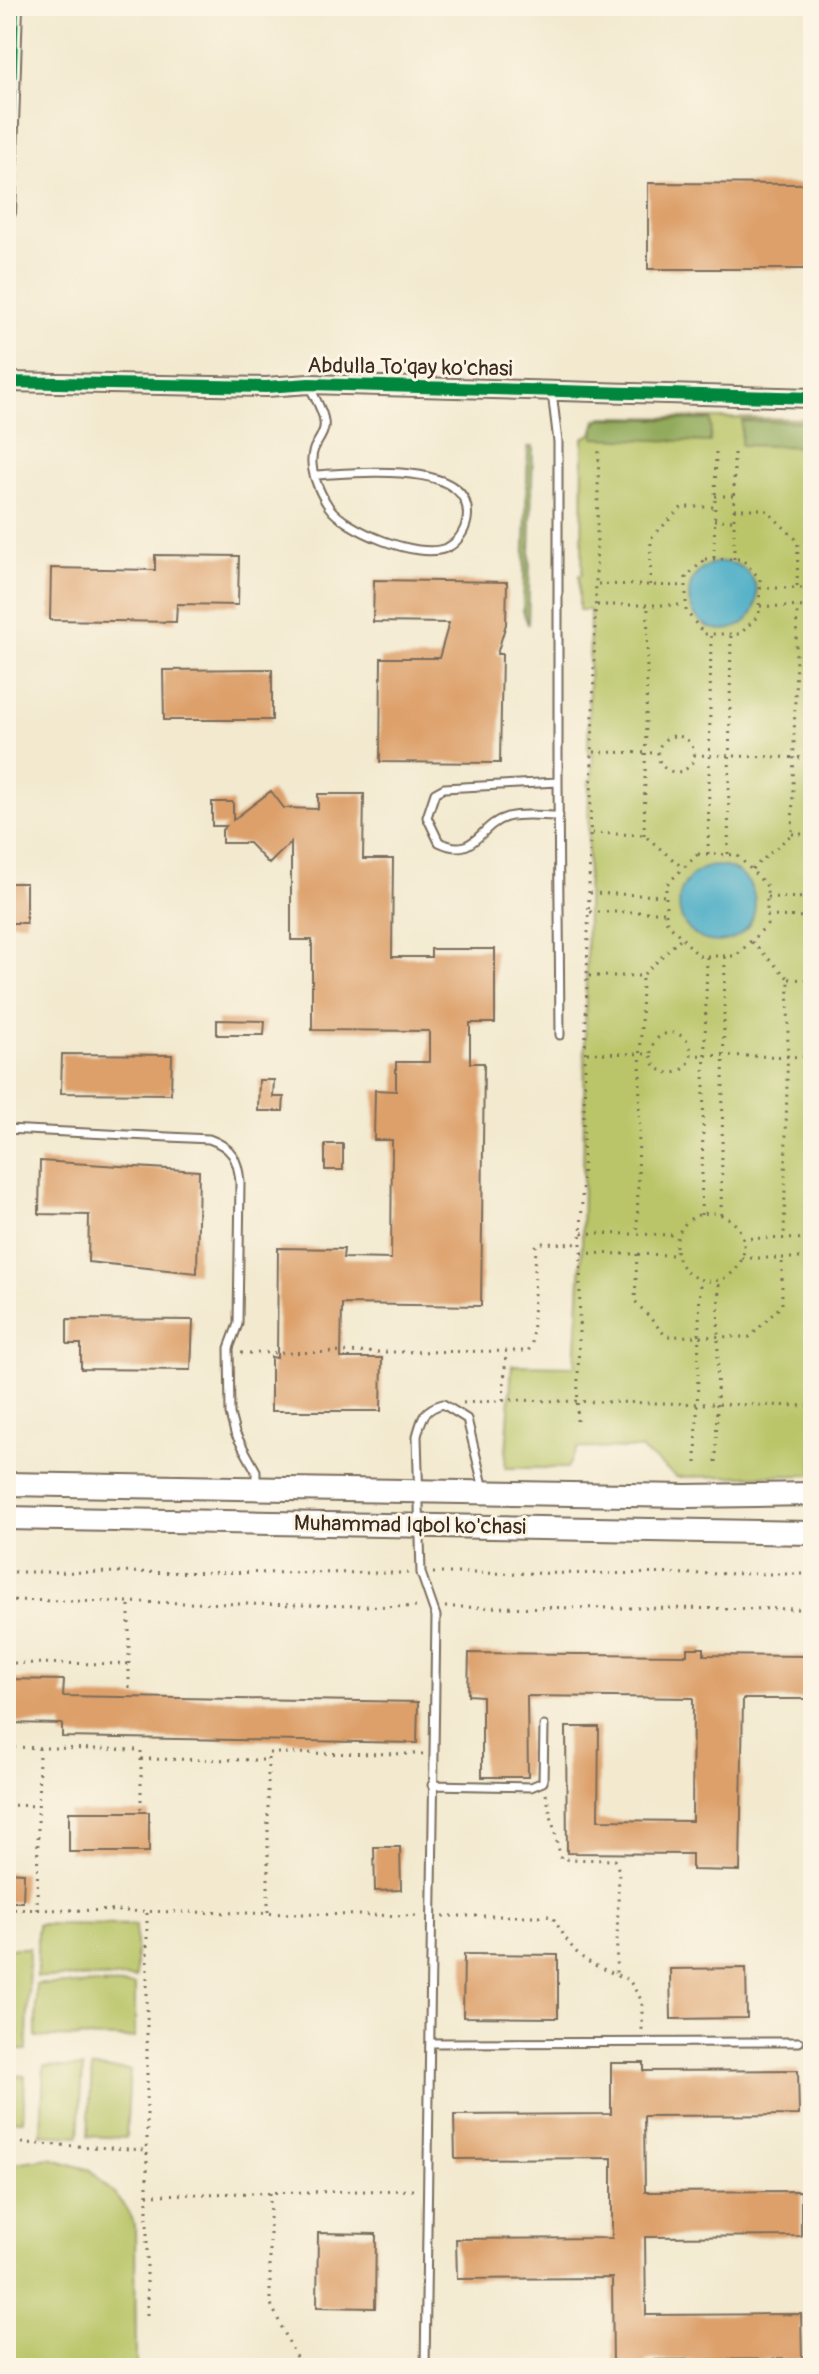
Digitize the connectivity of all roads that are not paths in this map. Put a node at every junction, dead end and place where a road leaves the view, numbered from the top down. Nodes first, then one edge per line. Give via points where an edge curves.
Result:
1 (13, 6) edge
2 (6, 212) edge
3 (6, 382) edge
4 (309, 384) junction
5 (552, 391) junction
6 (813, 398) edge
7 (315, 475) junction
8 (558, 782) junction
9 (559, 816) junction
10 (560, 1035) dead end
11 (6, 1129) edge
12 (6, 1484) edge
13 (256, 1488) junction
14 (420, 1491) junction
15 (485, 1492) junction
16 (810, 1493) edge
17 (6, 1518) edge
18 (422, 1526) junction
19 (813, 1533) edge
20 (544, 1726) dead end
21 (432, 1785) junction
22 (799, 2042) dead end
23 (430, 2043) junction
24 (425, 2368) edge

1 - 2 street
3 - 4 street, Abdulla To'qay ko'chasi
4 - 5 street, Abdulla To'qay ko'chasi
4 - 7 lane via 324,421 312,454
5 - 6 street, Abdulla To'qay ko'chasi
5 - 8 lane via 558,442
7 - 7 lane via 331,510 346,524 384,540 431,551 445,549 467,518 461,496 437,478
8 - 9 lane
8 - 9 lane via 444,788 435,793 427,817 439,842 459,847 472,844 507,817
9 - 10 lane
11 - 13 lane via 209,1139 231,1150 239,1169 240,1238 238,1324 229,1353 231,1421 256,1471
12 - 13 main road, Muhammad Iqbol ko'chasi
13 - 14 main road, Muhammad Iqbol ko'chasi
14 - 15 main road, Muhammad Iqbol ko'chasi
14 - 15 lane via 417,1436 422,1415 443,1404 467,1419
14 - 18 lane
15 - 16 main road, Muhammad Iqbol ko'chasi
17 - 18 main road, Muhammad Iqbol ko'chasi
18 - 19 main road, Muhammad Iqbol ko'chasi
18 - 21 lane via 421,1573 436,1616
20 - 21 lane via 543,1782 531,1787
21 - 23 lane
22 - 23 lane
23 - 24 lane

